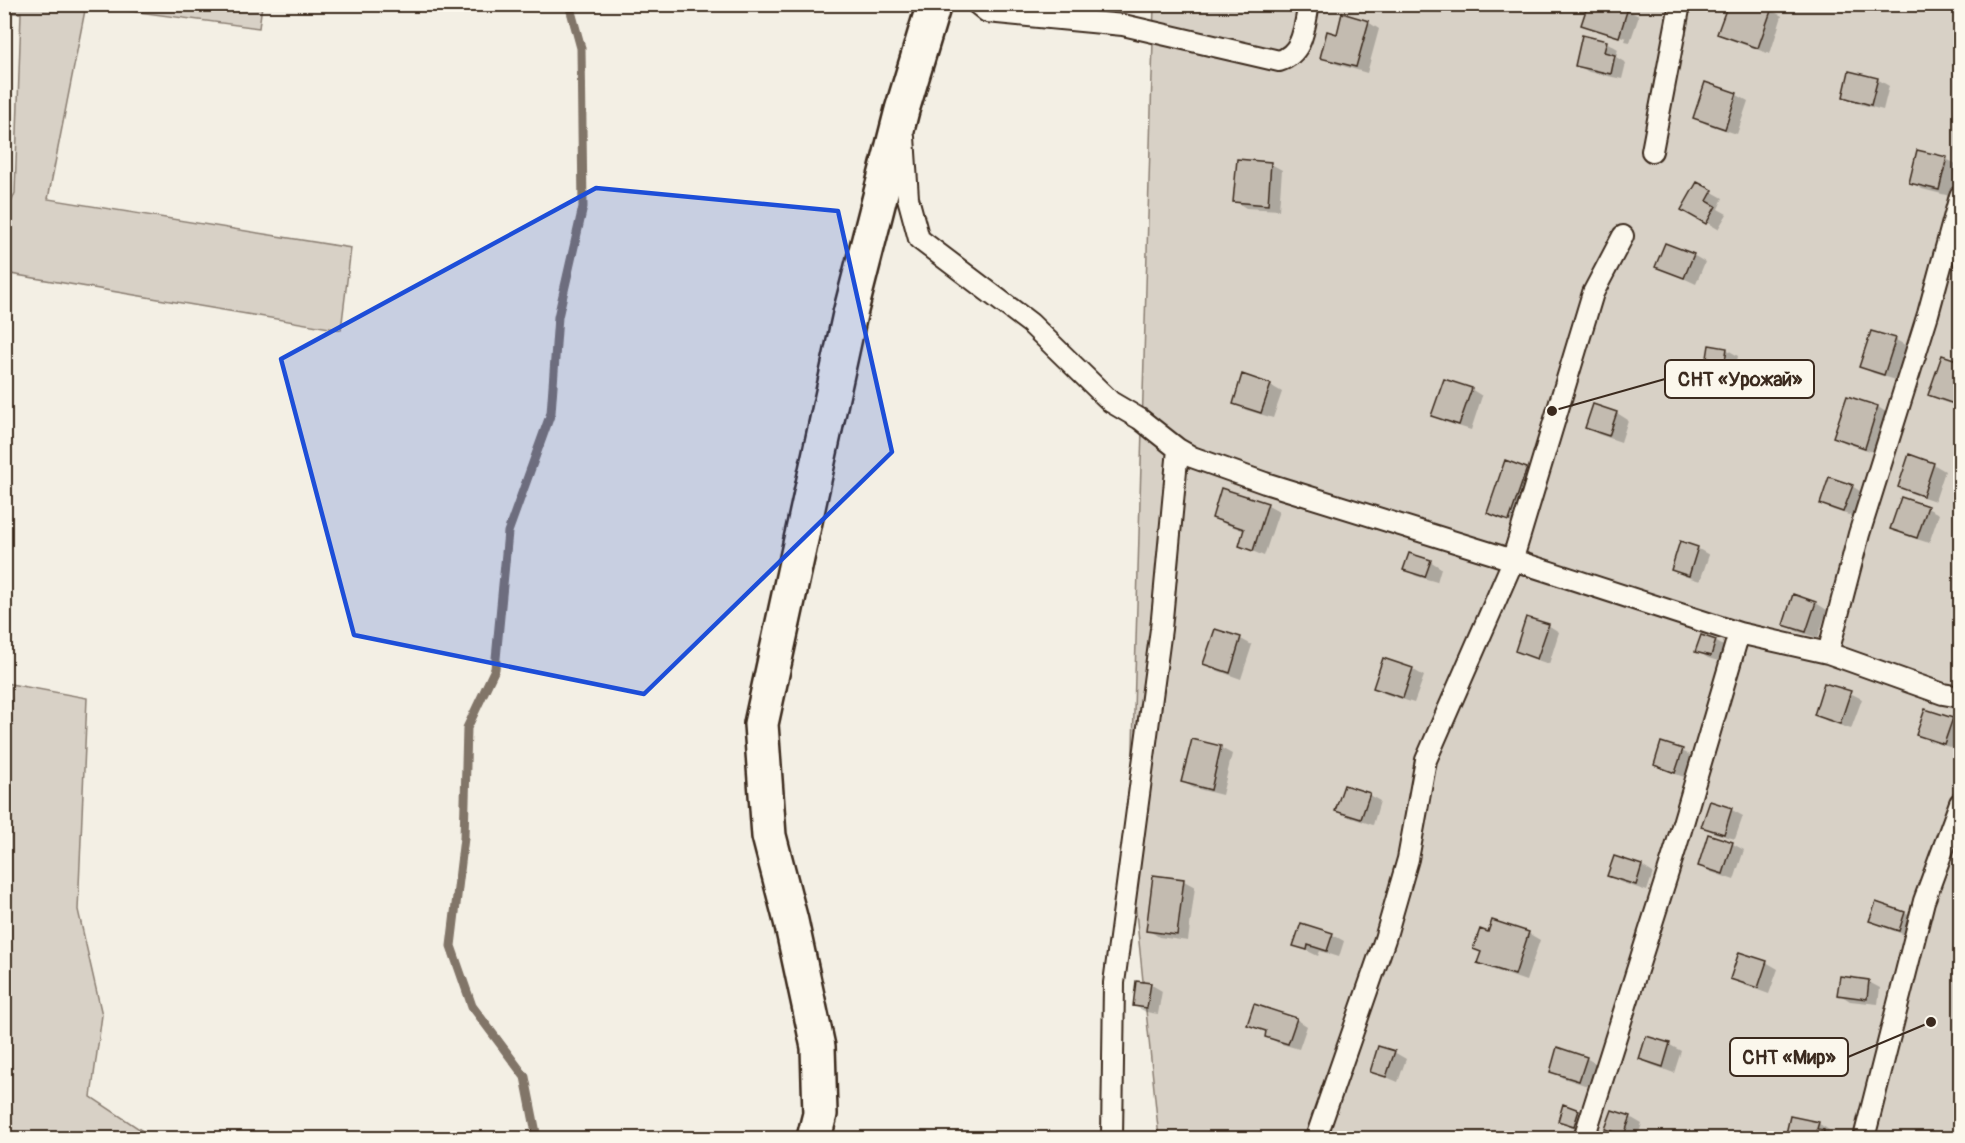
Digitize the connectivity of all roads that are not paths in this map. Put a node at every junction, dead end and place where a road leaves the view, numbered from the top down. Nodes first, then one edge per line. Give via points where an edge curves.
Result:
1 (934, 4) edge
2 (977, 4) edge
3 (1309, 4) edge
4 (1680, 4) edge
5 (902, 110) junction
6 (1652, 151) dead end
7 (1960, 196) edge
8 (1623, 236) dead end
9 (1178, 449) junction
10 (1513, 560) junction
11 (1739, 633) junction
12 (1828, 653) junction
13 (1960, 697) edge
14 (1960, 803) edge
15 (814, 1138) edge
16 (1112, 1138) edge
17 (1316, 1138) edge
18 (1584, 1138) edge
19 (1864, 1138) edge

1 - 5 street
2 - 3 lane via 987,12 1123,25 1280,61 1298,48
4 - 6 lane
5 - 9 lane via 908,198 919,239 1030,323 1111,402
5 - 15 street via 850,314 761,724 769,836 818,1047 820,1114
7 - 12 lane via 1928,314 1859,534
8 - 10 lane via 1593,293
9 - 10 lane via 1265,483
9 - 16 lane via 1161,629 1113,983
10 - 11 lane
10 - 17 lane via 1426,759 1408,859 1385,939
11 - 12 lane
11 - 18 lane
12 - 13 lane
14 - 19 lane via 1924,901

